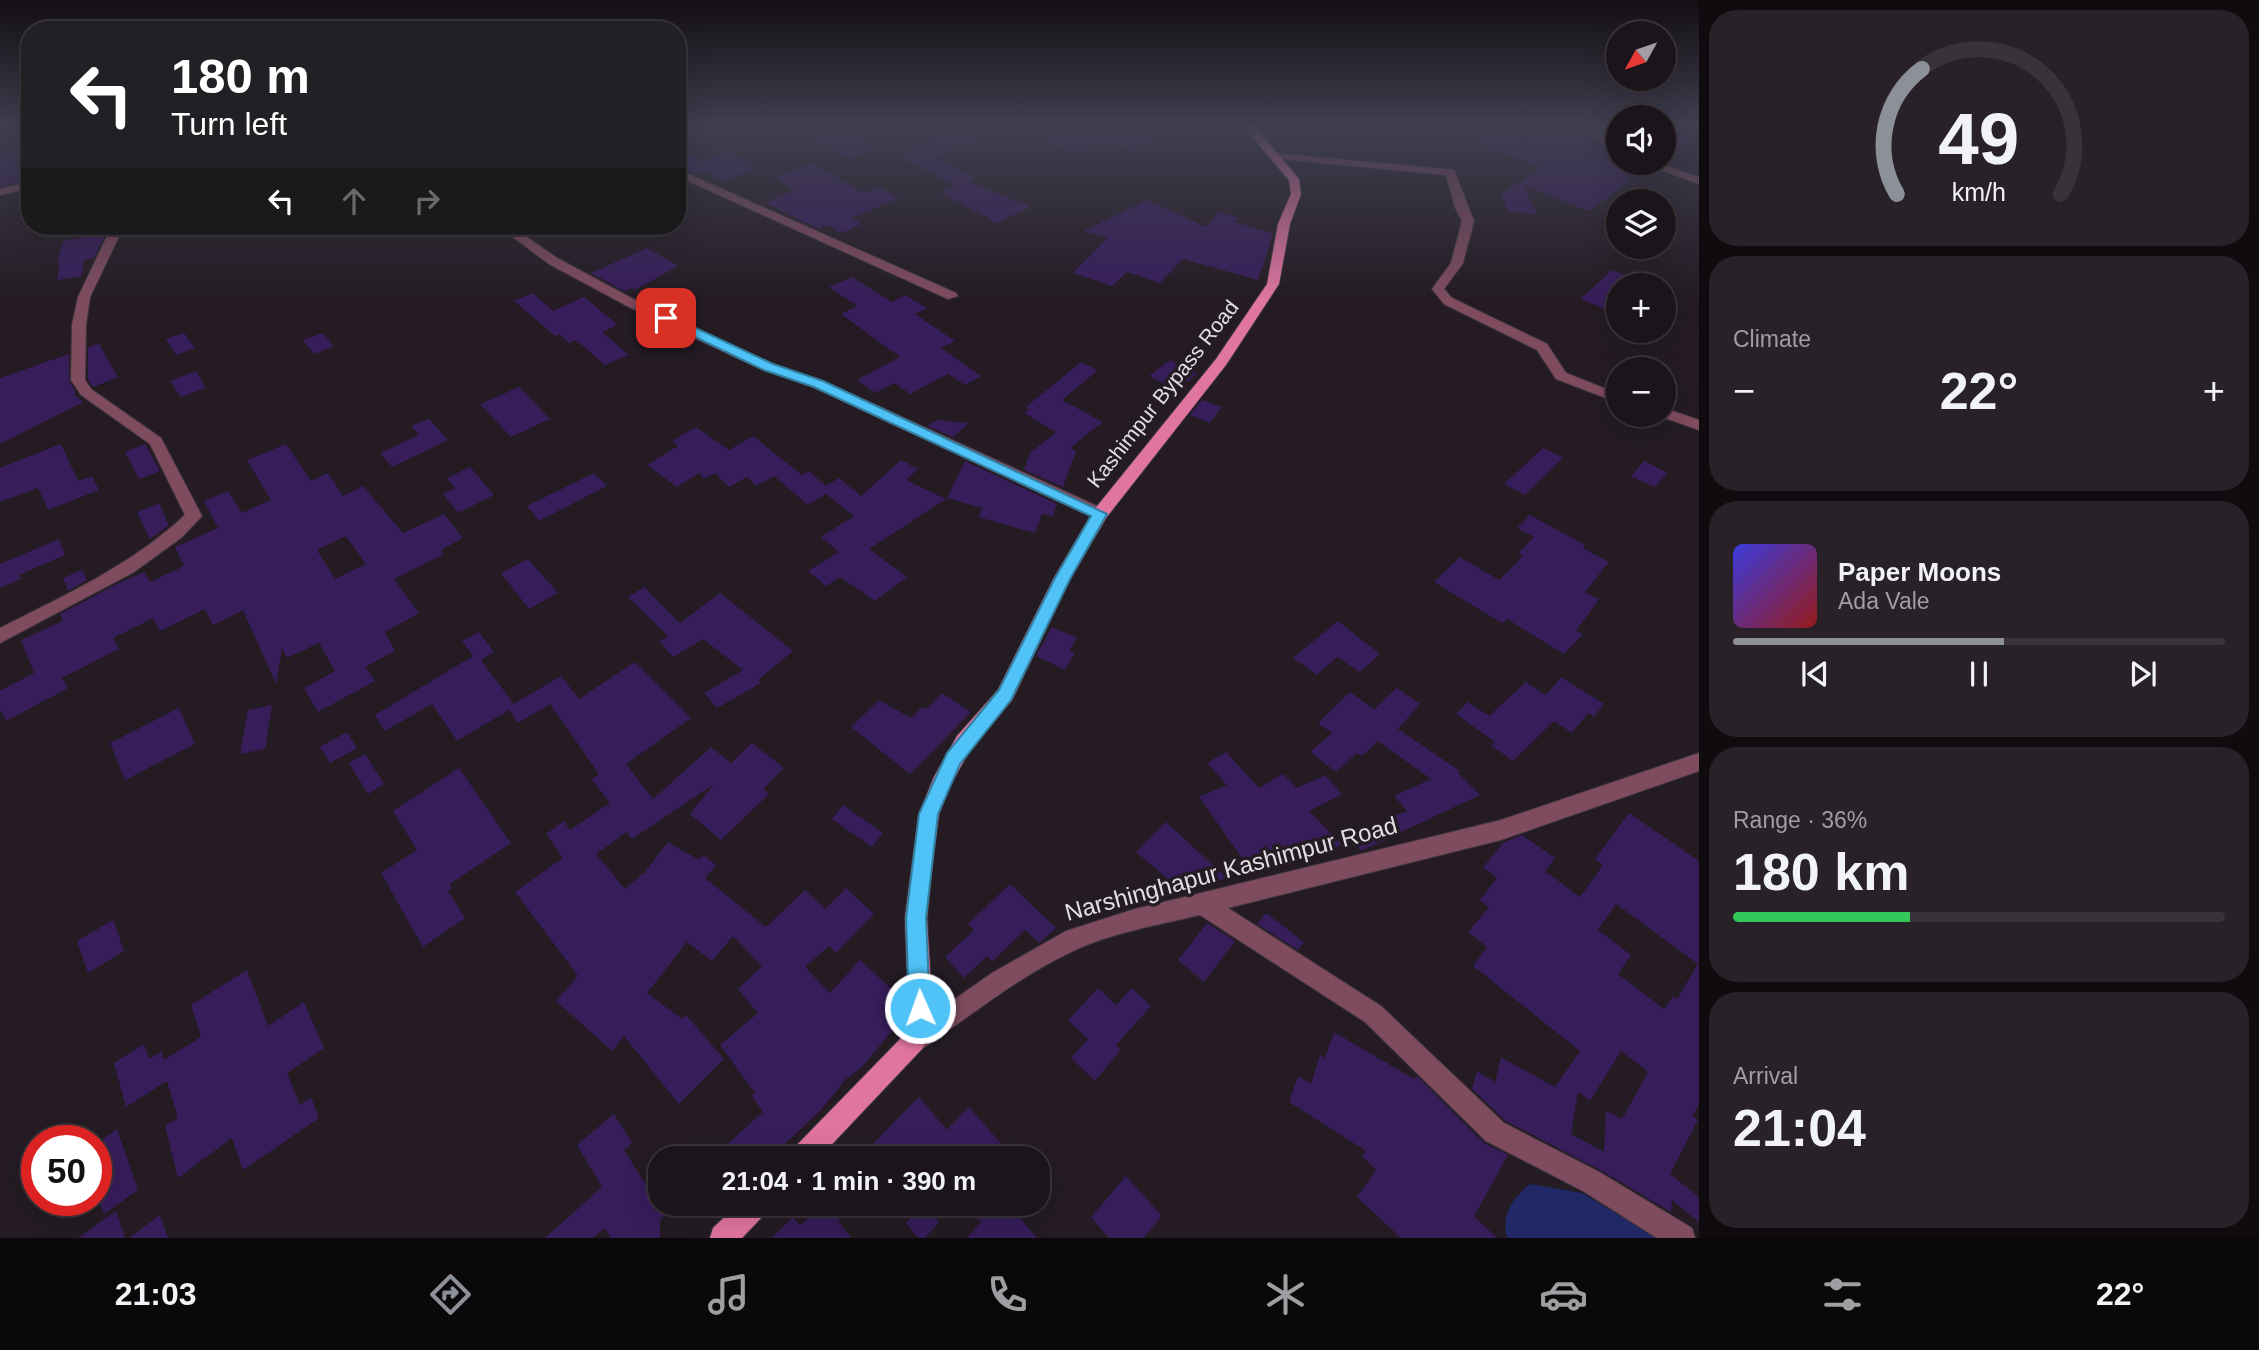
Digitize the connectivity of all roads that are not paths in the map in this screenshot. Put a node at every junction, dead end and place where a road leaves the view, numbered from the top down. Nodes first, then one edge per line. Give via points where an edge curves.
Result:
1 (703, 184) edge
2 (1295, 184) edge
3 (1456, 184) edge
4 (21, 187) edge
5 (0, 192) edge
6 (114, 235) edge
7 (516, 235) edge
8 (952, 296) dead end
9 (1606, 394) edge
10 (1676, 417) edge
11 (1699, 425) edge
12 (1100, 514) junction
13 (0, 636) edge
14 (1699, 762) edge
15 (1203, 904) junction
16 (914, 1041) junction
17 (813, 1146) edge
18 (745, 1216) edge
19 (723, 1238) edge
20 (1682, 1238) edge

1 - 8 street
2 - 12 main road, Kashimpur Bypass Road via 1273,284 1221,362
3 - 9 street via 1457,204 1468,221 1457,263 1438,289 1448,302 1542,347 1561,376
4 - 5 street
6 - 13 street via 84,297 78,380 93,397 156,441 194,516 96,586
7 - 12 street via 552,261 633,304
10 - 11 street
12 - 16 main road, Kashimpur Bypass Road via 1062,578 1005,695 953,759 929,814 916,918 921,1020
14 - 15 street, Narshinghapur Kashimpur Road via 1501,830
15 - 16 street, Narshinghapur Kashimpur Road via 1066,942
15 - 20 street via 1373,1014 1495,1132 1592,1181
16 - 17 main road, Narshinghapur Kashimpur Road
18 - 19 main road

